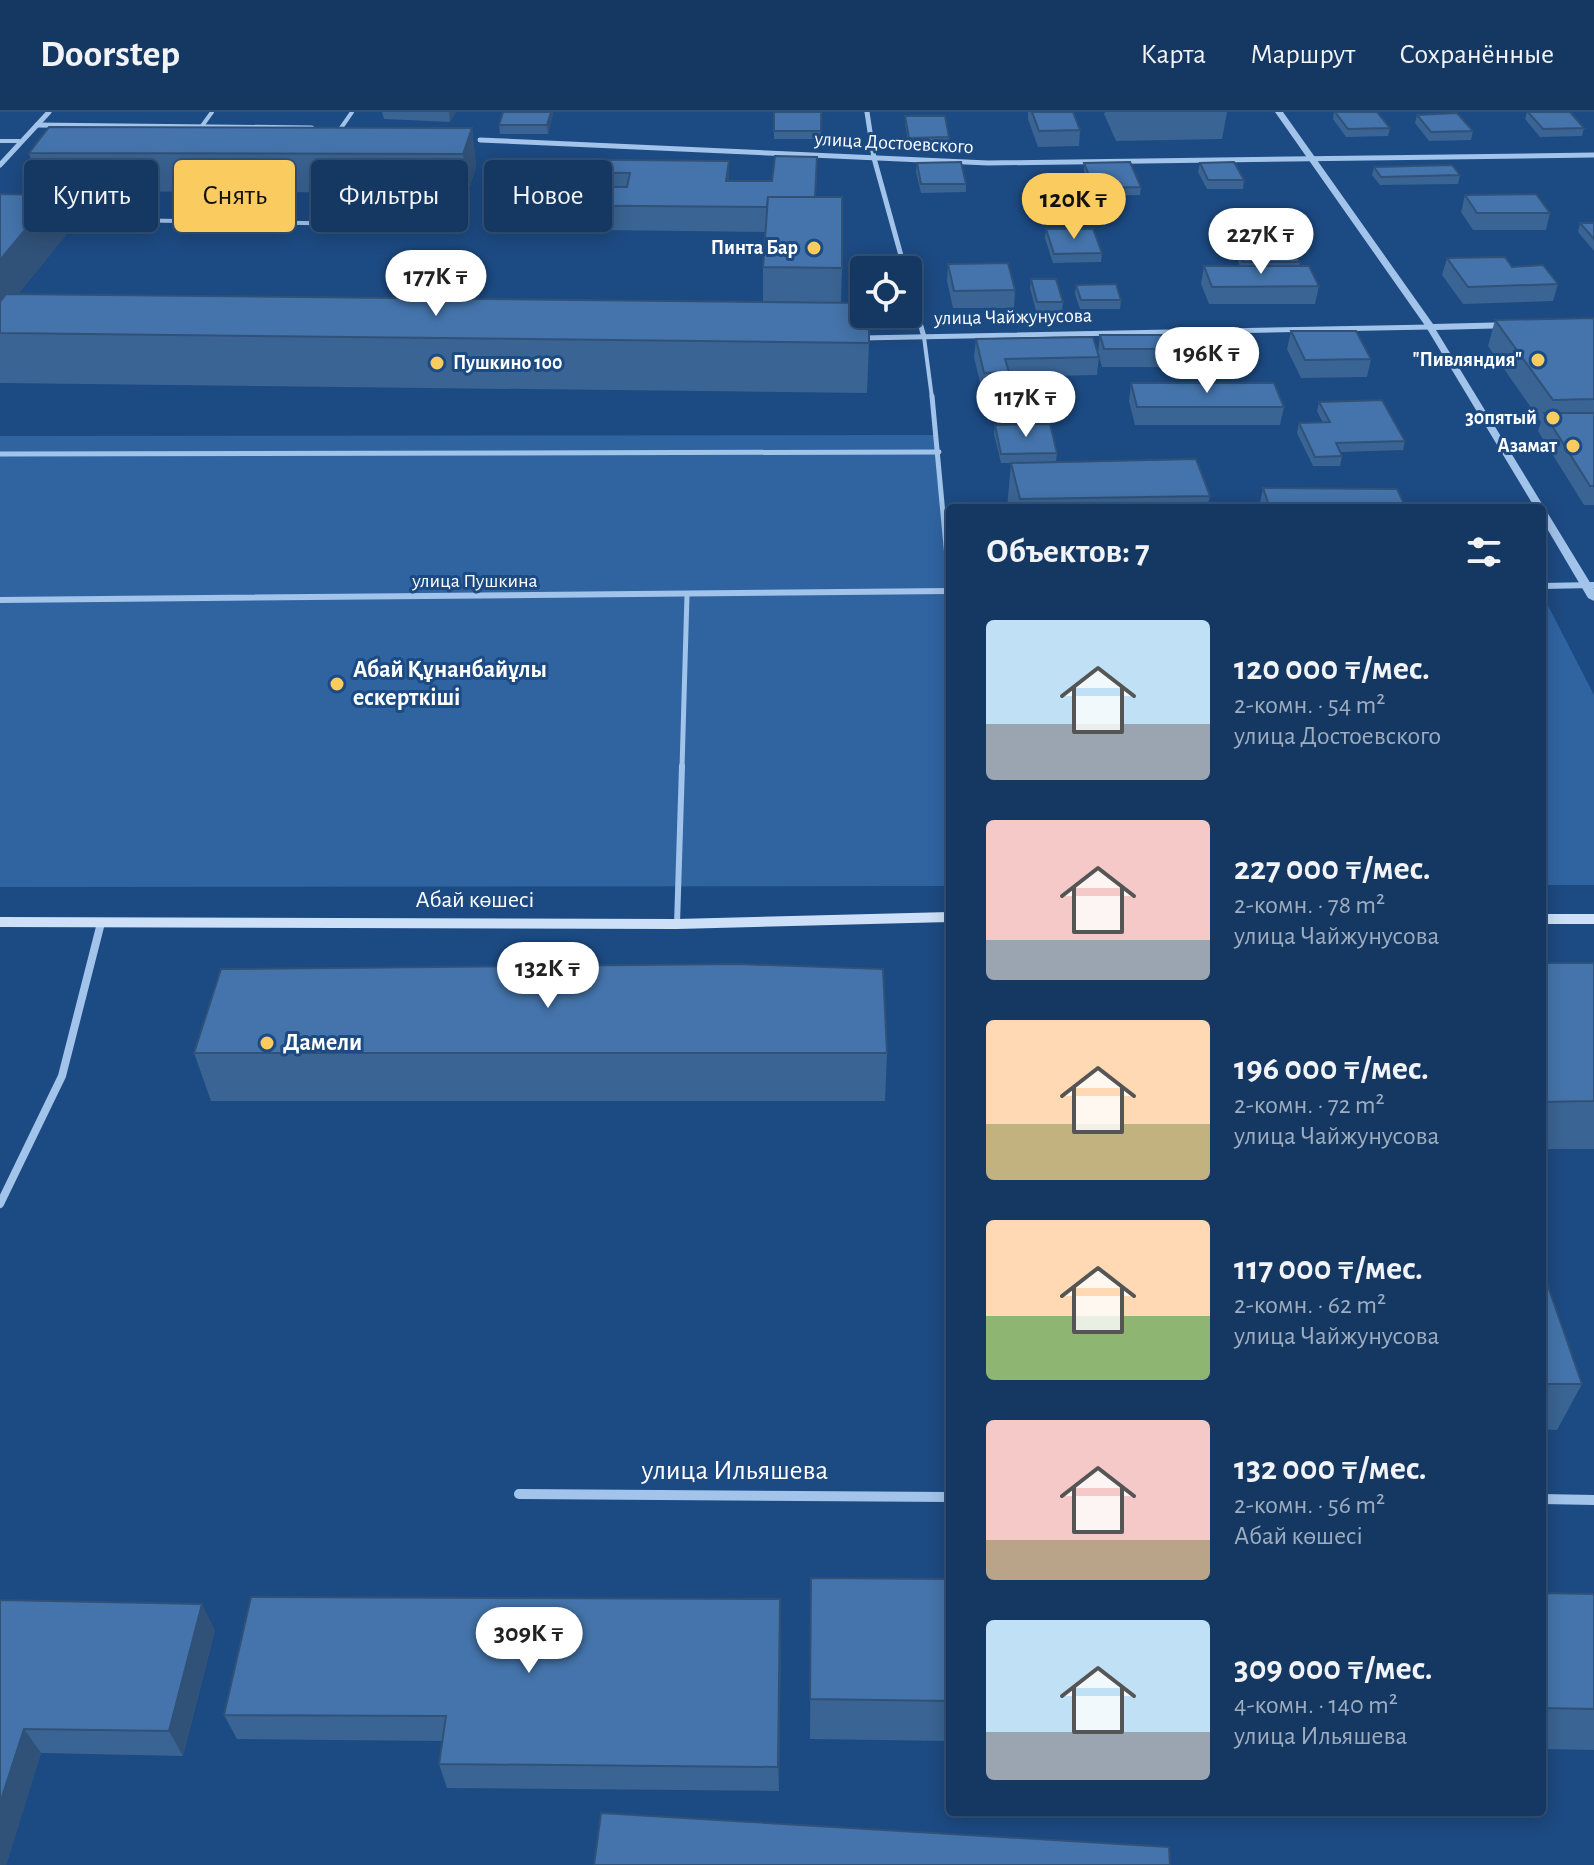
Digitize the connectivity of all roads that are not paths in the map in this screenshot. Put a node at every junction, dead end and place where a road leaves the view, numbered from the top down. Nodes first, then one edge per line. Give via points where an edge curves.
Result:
1 (49, 112) edge
2 (212, 112) edge
3 (352, 112) edge
4 (867, 112) edge
5 (1279, 112) edge
6 (37, 125) junction
7 (202, 126) junction
8 (341, 128) junction
9 (352, 128) edge
10 (480, 140) dead end
11 (0, 141) edge
12 (19, 141) junction
13 (1594, 155) edge
14 (874, 158) junction
15 (1311, 161) junction
16 (0, 165) edge
17 (158, 221) edge
18 (311, 223) edge
19 (901, 256) edge
20 (1519, 325) edge
21 (1430, 327) junction
22 (921, 328) edge
23 (924, 337) junction
24 (860, 338) edge
25 (939, 452) junction
26 (0, 454) edge
27 (1537, 504) edge
28 (1546, 518) edge
29 (946, 540) edge
30 (1590, 585) edge
31 (1546, 586) edge
32 (946, 590) edge
33 (687, 595) junction
34 (1594, 598) edge
35 (0, 600) edge
36 (946, 917) edge
37 (1546, 919) edge
38 (1594, 919) edge
39 (0, 922) edge
40 (101, 923) junction
41 (677, 924) junction
42 (0, 1204) edge
43 (519, 1494) dead end
44 (946, 1497) edge
45 (1546, 1499) edge
46 (1594, 1500) edge

1 - 6 street
2 - 7 lane
3 - 8 lane
4 - 14 street
5 - 15 street
6 - 7 street
6 - 12 street
7 - 8 street
8 - 9 street
10 - 14 street, улица Достоевского
11 - 12 lane
12 - 16 street
13 - 15 street, улица Достоевского
14 - 15 street, улица Достоевского via 988,163
14 - 19 street
15 - 21 street
17 - 18 lane
20 - 21 street, улица Чайжунусова
21 - 23 street, улица Чайжунусова
21 - 27 street
22 - 23 street
23 - 24 street, улица Чайжунусова
23 - 25 lane
25 - 26 lane
25 - 29 lane
28 - 30 street
30 - 31 street
30 - 34 street
32 - 33 street, улица Пушкина
33 - 35 street, улица Пушкина
33 - 41 lane
36 - 41 main road, Абай көшесі
37 - 38 main road
39 - 40 main road, Абай көшесі
40 - 41 main road, Абай көшесі
40 - 42 street via 62,1076
43 - 44 street, улица Ильяшева
45 - 46 street

